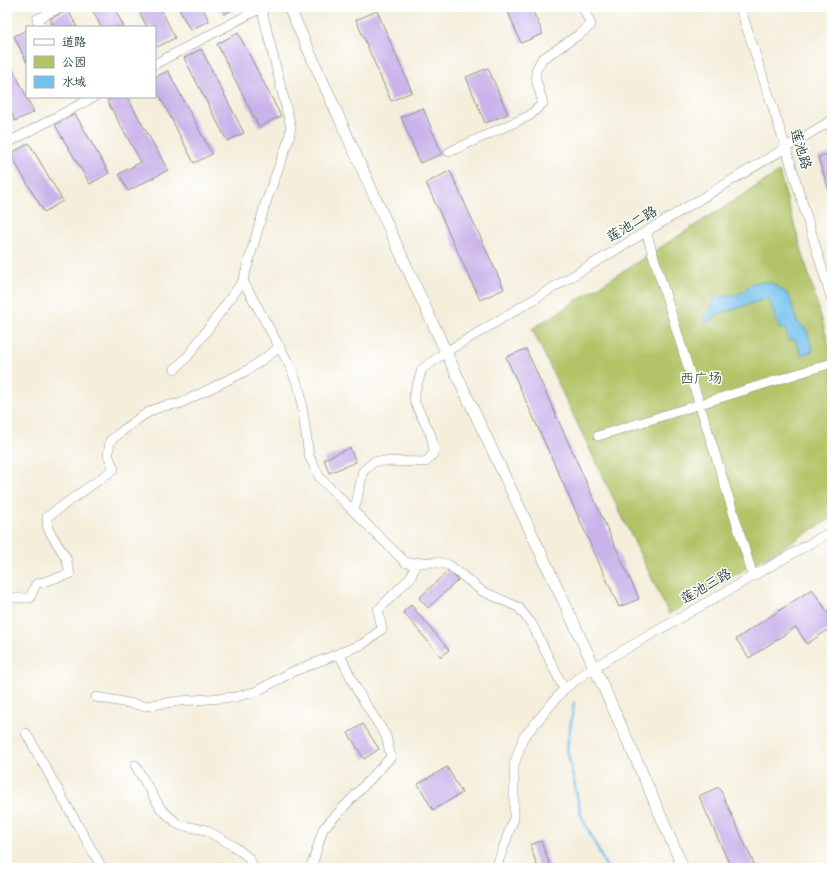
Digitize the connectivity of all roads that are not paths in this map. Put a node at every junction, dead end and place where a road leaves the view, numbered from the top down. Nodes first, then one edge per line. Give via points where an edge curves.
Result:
1 (61, 7) edge
2 (289, 7) edge
3 (583, 7) edge
4 (740, 7) edge
5 (261, 8) edge
6 (40, 26) edge
7 (156, 63) edge
8 (92, 98) edge
9 (832, 120) edge
10 (11, 141) dead end
11 (786, 148) junction
12 (449, 152) dead end
13 (646, 232) junction
14 (243, 281) junction
15 (832, 301) edge
16 (280, 347) junction
17 (446, 352) junction
18 (832, 362) edge
19 (175, 369) dead end
20 (699, 404) junction
21 (598, 436) dead end
22 (353, 510) junction
23 (832, 530) edge
24 (416, 563) junction
25 (752, 576) junction
26 (7, 598) edge
27 (339, 653) junction
28 (594, 667) junction
29 (564, 689) junction
30 (96, 697) dead end
31 (26, 733) dead end
32 (135, 765) dead end
33 (102, 868) edge
34 (254, 868) edge
35 (309, 868) edge
36 (496, 868) edge
37 (684, 868) edge

1 - 6 street via 37,19
2 - 17 main road
3 - 12 street via 591,25 542,59 536,70 536,80 543,103 529,116
4 - 11 street, 莲池路
5 - 7 street
5 - 14 street via 291,127
8 - 10 street
9 - 11 street, 莲池二路
11 - 13 street, 莲池二路
11 - 15 street, 莲池路
13 - 17 street, 莲池二路
13 - 20 street
14 - 16 street
14 - 19 street via 188,356
16 - 22 street via 300,391 309,456 320,478
16 - 26 street via 248,370 179,404 168,404 140,416 110,441 108,455 114,469 47,517 48,529 66,558 70,574 36,584 30,598
17 - 22 street, 莲池二路 via 422,369 414,395 431,435 433,454 426,462 375,461 363,471
17 - 28 main road
18 - 20 street
20 - 21 street
20 - 25 street
22 - 24 street via 406,563
23 - 25 street, 莲池三路
24 - 27 street via 411,577 378,610 382,629 363,644
24 - 29 street via 436,562 449,565 482,591 518,608 532,624
25 - 28 street, 莲池三路
27 - 30 street via 292,672 257,691 236,697 145,706
27 - 35 street via 358,692 386,736 391,757 323,829
28 - 29 street, 莲池三路
28 - 37 main road
29 - 36 street, 莲池三路 via 523,738 514,765 514,818
31 - 33 street
32 - 34 street via 162,809 179,825 206,830 248,857

